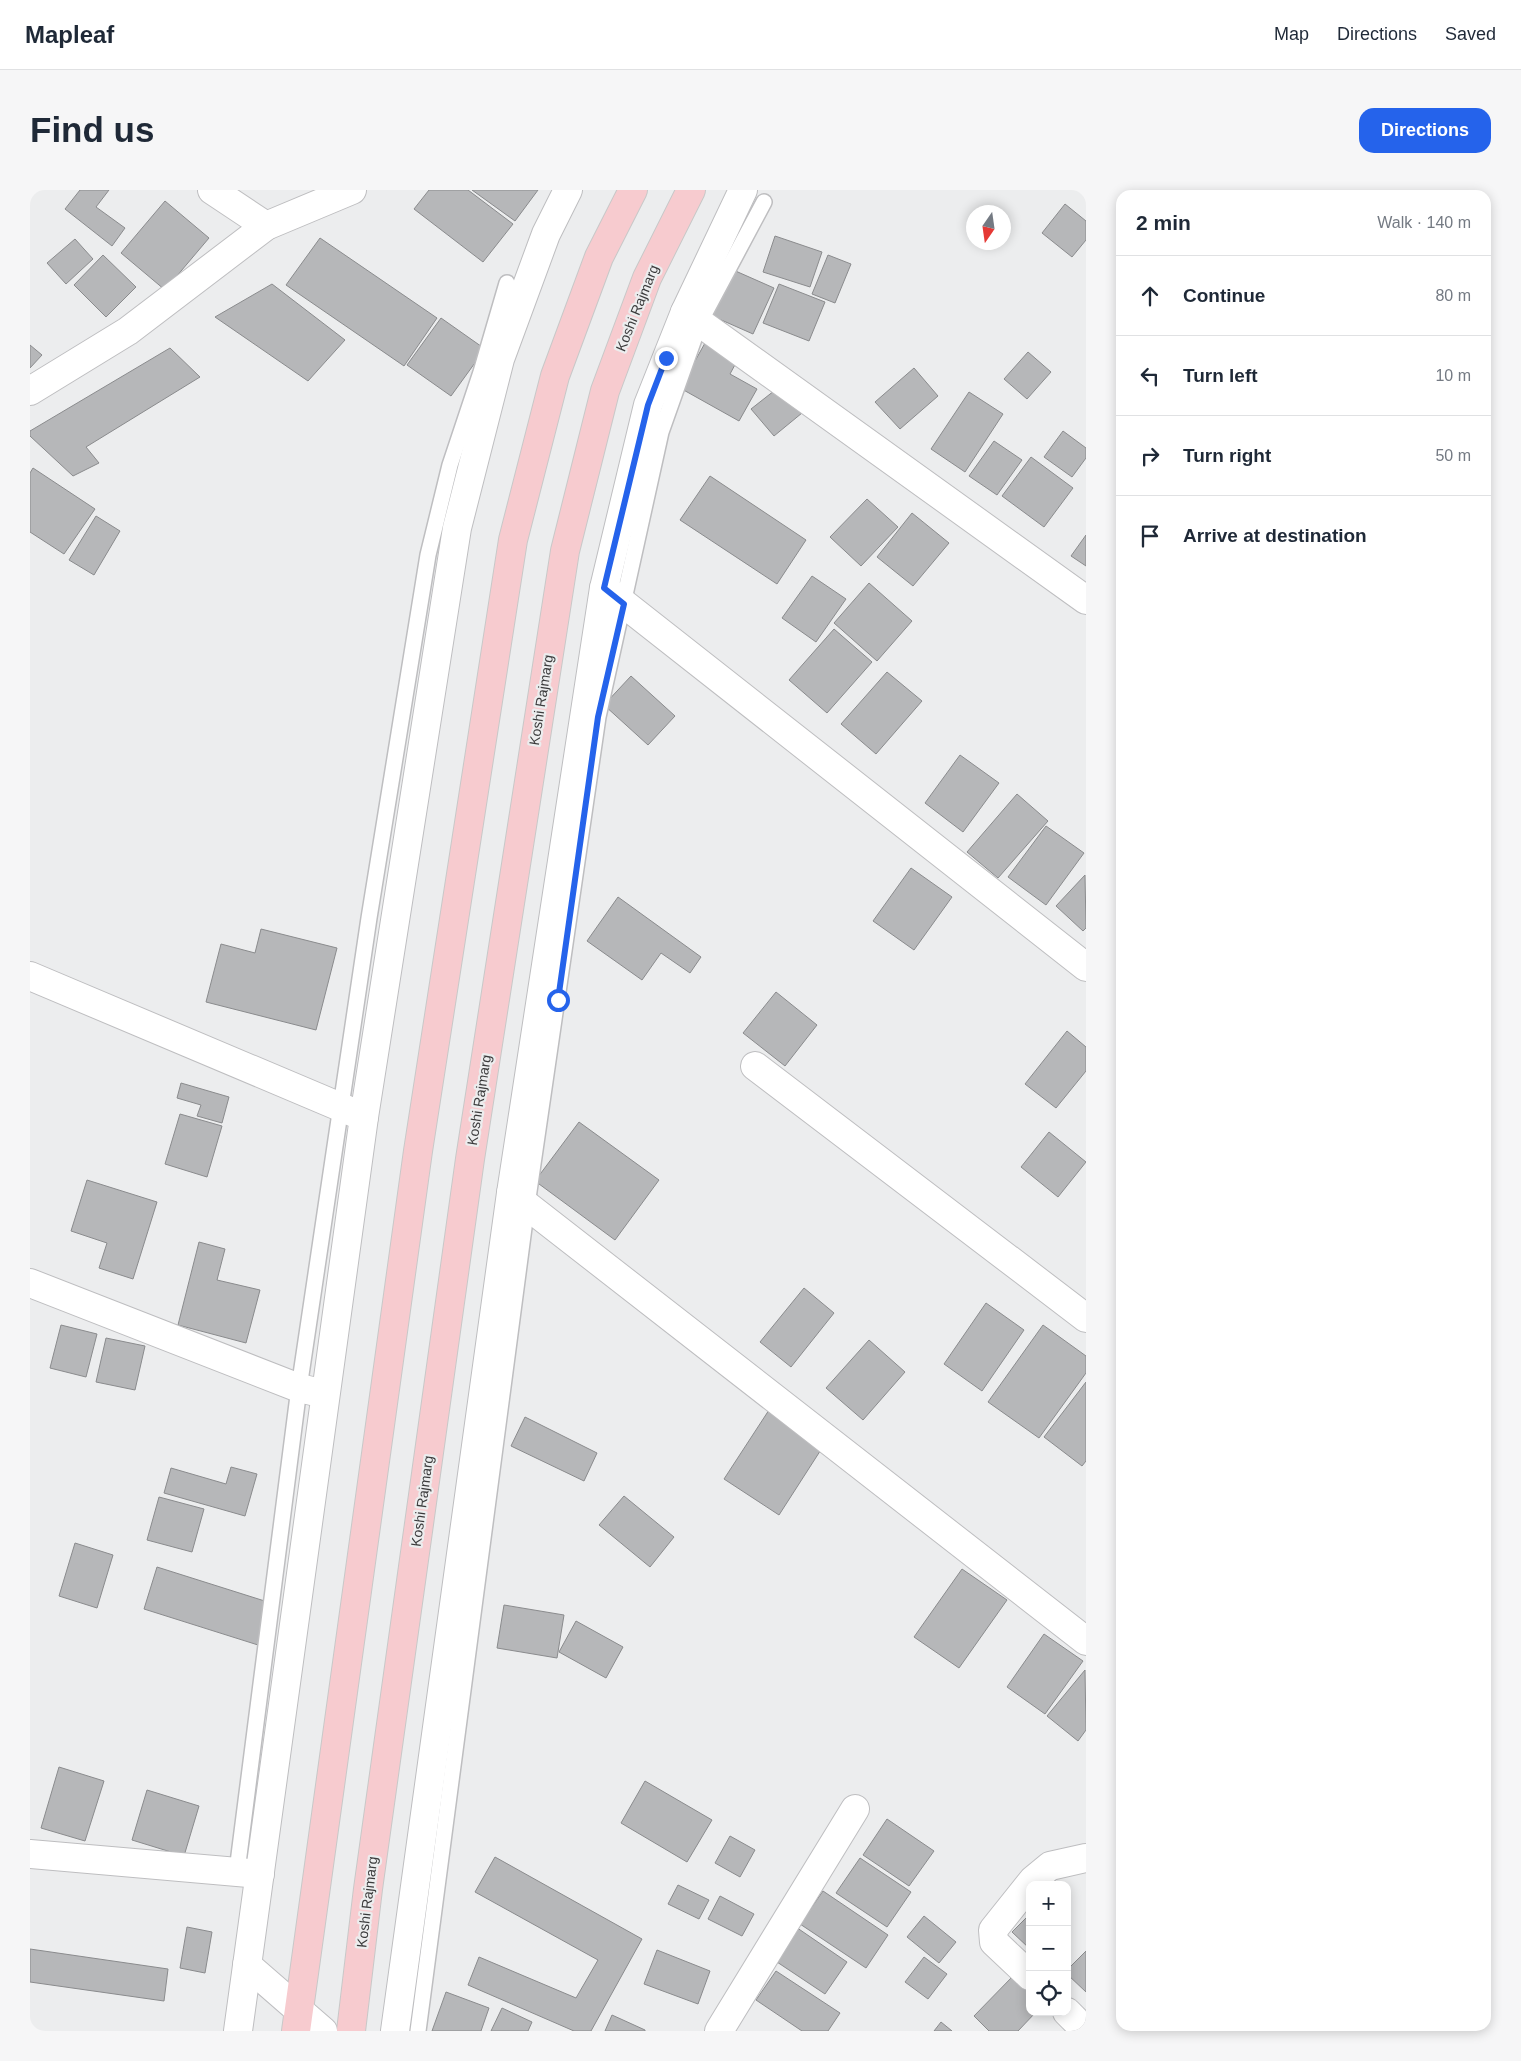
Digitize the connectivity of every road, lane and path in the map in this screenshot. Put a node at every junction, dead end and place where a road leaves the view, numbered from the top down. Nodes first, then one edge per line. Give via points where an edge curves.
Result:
1 (212, 190) edge
2 (352, 190) edge
3 (568, 190) edge
4 (633, 190) edge
5 (691, 190) edge
6 (753, 196) edge
7 (266, 226) junction
8 (508, 283) dead end
9 (692, 317) junction
10 (30, 391) edge
11 (614, 596) junction
12 (1086, 600) edge
13 (1086, 967) edge
14 (30, 976) edge
15 (755, 1066) dead end
16 (352, 1112) junction
17 (519, 1199) junction
18 (30, 1283) edge
19 (1086, 1318) edge
20 (299, 1388) junction
21 (326, 1394) junction
22 (1086, 1641) edge
23 (855, 1809) dead end
24 (30, 1854) edge
25 (1086, 1858) edge
26 (248, 1872) junction
27 (247, 1965) junction
28 (1026, 1972) edge
29 (1071, 2016) edge
30 (297, 2021) edge
31 (238, 2031) edge
32 (323, 2031) edge
33 (351, 2031) edge
34 (395, 2031) edge
35 (418, 2031) edge
36 (719, 2031) edge
37 (1086, 2031) edge

1 - 7 street
2 - 7 street
3 - 16 street via 546,234 500,359 457,528
4 - 30 main road via 599,257 555,376 513,540 418,1151
5 - 33 main road, Koshi Rajmarg via 647,278 605,391 565,550 470,1159
6 - 9 street
7 - 10 street via 128,331
8 - 16 lane via 450,465 428,555 368,918
9 - 11 street via 648,405
9 - 12 street
11 - 13 street
11 - 17 street
14 - 16 street
15 - 19 street
16 - 20 lane
16 - 21 street
17 - 22 street
17 - 34 street
17 - 35 lane
18 - 20 street
20 - 21 street
20 - 26 lane
21 - 26 street
23 - 36 street
24 - 26 street
25 - 28 street via 1050,1866 1032,1880 994,1930 994,1942
26 - 27 street
27 - 30 street
27 - 31 street
29 - 37 street
30 - 32 street

